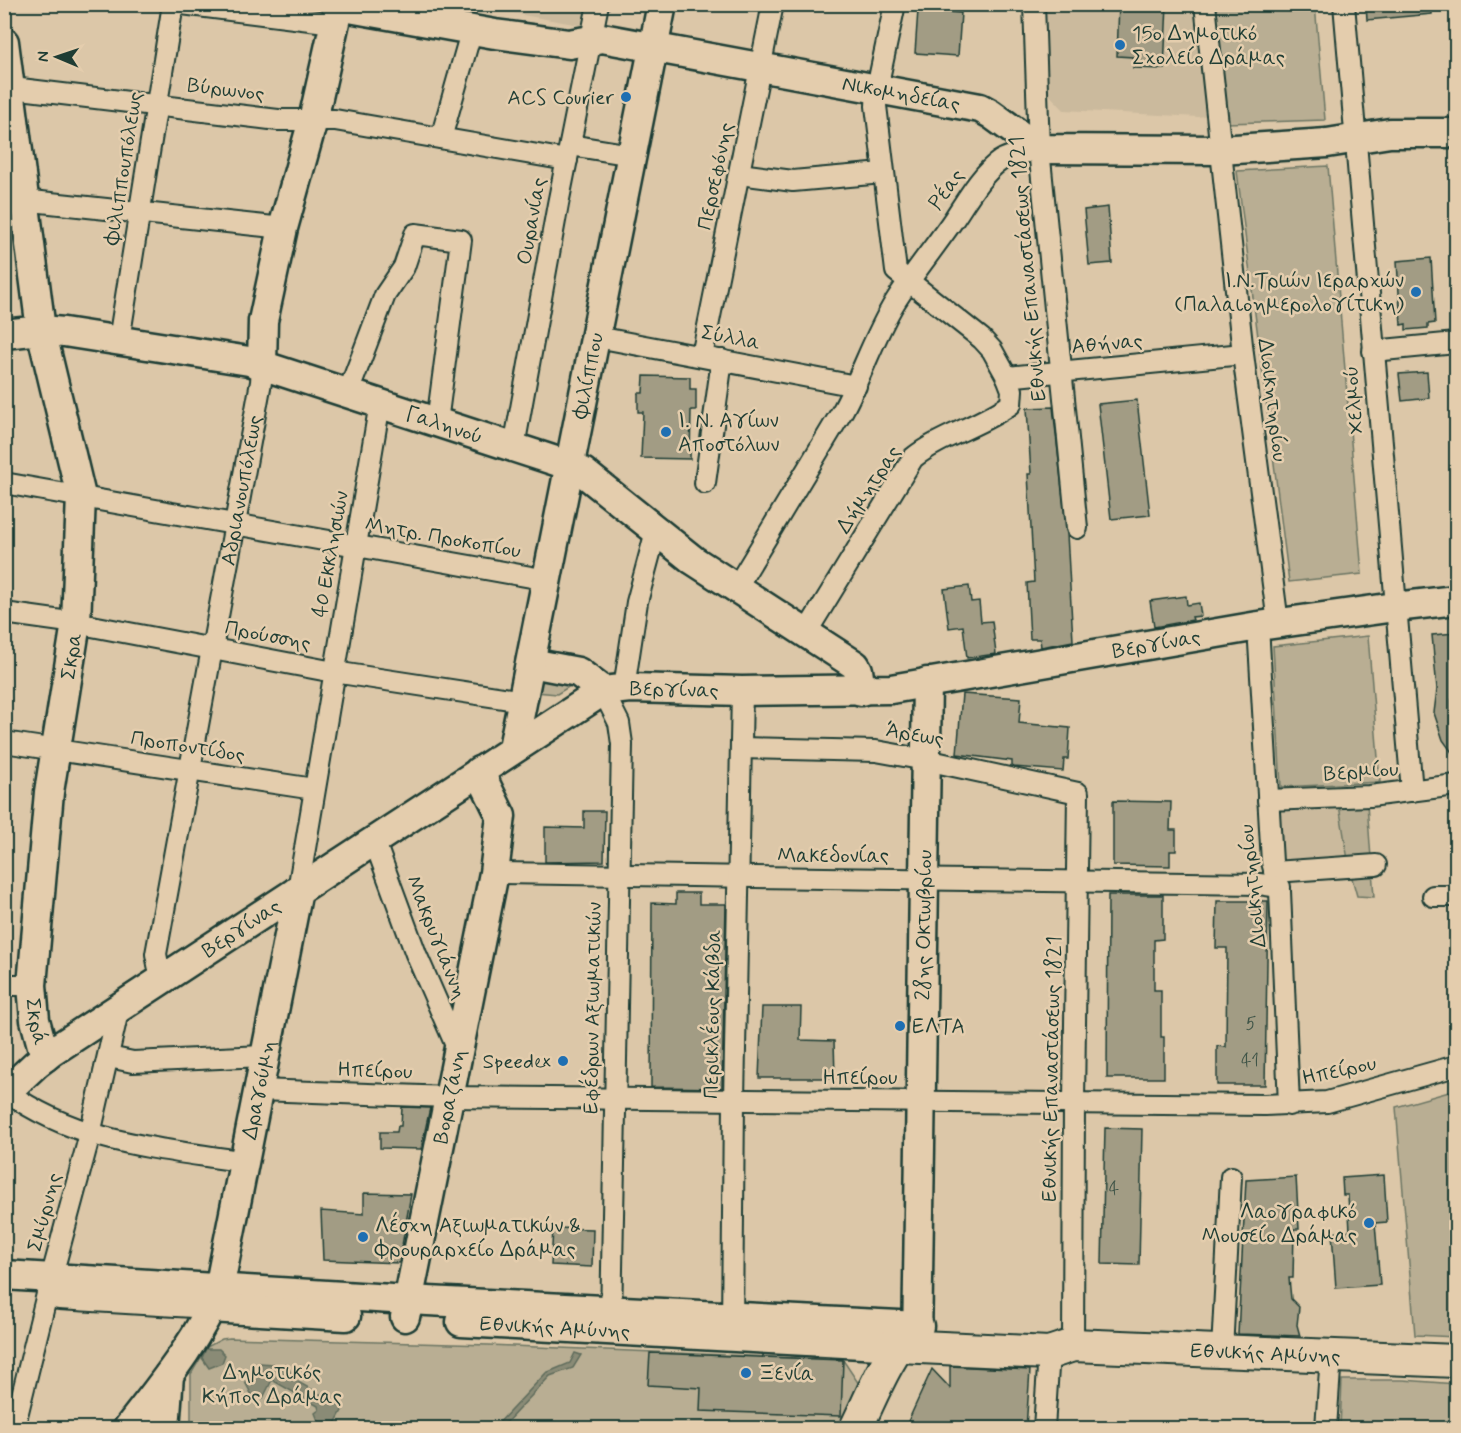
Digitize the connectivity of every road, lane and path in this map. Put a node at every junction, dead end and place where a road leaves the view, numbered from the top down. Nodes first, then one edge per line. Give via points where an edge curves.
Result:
1 (173, 4) edge
2 (182, 4) edge
3 (598, 4) edge
4 (662, 4) edge
5 (773, 4) edge
6 (895, 4) edge
7 (1034, 4) edge
8 (1204, 4) edge
9 (1344, 4) edge
10 (337, 11) edge
11 (472, 29) junction
12 (591, 39) junction
13 (4, 42) edge
14 (653, 48) junction
15 (762, 68) junction
16 (7, 87) edge
17 (877, 88) junction
18 (157, 105) junction
19 (313, 120) junction
20 (1456, 133) edge
21 (441, 138) junction
22 (1355, 139) junction
23 (1039, 149) junction
24 (1220, 150) junction
25 (568, 152) junction
26 (632, 155) junction
27 (883, 173) junction
28 (740, 174) junction
29 (15, 198) edge
30 (140, 213) junction
31 (283, 228) junction
32 (909, 281) junction
33 (41, 330) junction
34 (4, 333) edge
35 (597, 337) junction
36 (119, 340) junction
37 (1456, 343) edge
38 (1373, 351) junction
39 (1243, 354) junction
40 (702, 356) junction
41 (722, 360) junction
42 (262, 365) junction
43 (1061, 372) junction
44 (1007, 377) junction
45 (856, 386) junction
46 (348, 393) junction
47 (380, 404) junction
48 (437, 422) junction
49 (514, 447) junction
50 (571, 465) junction
51 (4, 483) edge
52 (705, 483) dead end
53 (81, 496) junction
54 (234, 524) junction
55 (1077, 528) dead end
56 (656, 531) junction
57 (356, 546) junction
58 (548, 580) junction
59 (736, 588) junction
60 (1456, 600) edge
61 (1395, 607) junction
62 (4, 613) edge
63 (76, 623) junction
64 (1268, 625) junction
65 (806, 633) junction
66 (211, 649) junction
67 (832, 650) junction
68 (531, 663) junction
69 (334, 672) junction
70 (927, 682) junction
71 (613, 690) junction
72 (800, 691) junction
73 (861, 691) junction
74 (742, 692) junction
75 (523, 701) junction
76 (4, 742) edge
77 (513, 748) junction
78 (741, 748) junction
79 (55, 750) junction
80 (926, 760) junction
81 (188, 770) junction
82 (479, 771) junction
83 (1456, 786) edge
84 (314, 789) junction
85 (1412, 791) junction
86 (1078, 793) joint
87 (1268, 800) junction
88 (374, 840) junction
89 (1376, 865) dead end
90 (494, 873) junction
91 (618, 876) junction
92 (738, 879) junction
93 (925, 879) junction
94 (1077, 880) junction
95 (1277, 880) junction
96 (298, 890) junction
97 (1433, 896) dead end
98 (1456, 896) edge
99 (161, 980) junction
100 (4, 985) edge
101 (32, 985) junction
102 (119, 1007) junction
103 (458, 1050) junction
104 (265, 1056) junction
105 (45, 1057) junction
106 (109, 1057) junction
107 (1456, 1066) edge
108 (259, 1090) junction
109 (6, 1093) edge
110 (449, 1096) junction
111 (614, 1099) junction
112 (734, 1100) junction
113 (922, 1102) junction
114 (1074, 1102) junction
115 (1288, 1105) junction
116 (90, 1134) junction
117 (244, 1162) junction
118 (1231, 1177) dead end
119 (4, 1275) edge
120 (51, 1279) junction
121 (215, 1298) junction
122 (406, 1309) junction
123 (611, 1320) junction
124 (732, 1326) junction
125 (912, 1340) junction
126 (845, 1343) junction
127 (1061, 1349) junction
128 (1222, 1351) junction
129 (1331, 1355) junction
130 (1456, 1361) edge
131 (169, 1375) junction
132 (873, 1395) junction
133 (20, 1425) edge
134 (128, 1428) edge
135 (165, 1428) edge
136 (856, 1428) edge
137 (877, 1428) edge
138 (1044, 1428) edge
139 (1326, 1428) edge

1 - 18 street, Φιλιππουπόλεως
2 - 10 street, Νικομηδείας
3 - 12 street, Ουρανίας
4 - 14 street, Φιλίππου
5 - 15 street, Περσεφόνης
6 - 17 street
7 - 23 street, Εθνικής Επαναστάσεως 1821
8 - 24 street, Διοικητηρίου
9 - 22 street, Χελμού
10 - 11 street, Νικομηδείας
10 - 19 street, Αδριανουπόλεως
11 - 12 street, Νικομηδείας via 569,44
11 - 21 street
12 - 14 street, Νικομηδείας
12 - 25 street, Ουρανίας
13 - 16 street, Σκρα
14 - 15 street, Νικομηδείας
14 - 26 street, Φιλίππου
15 - 17 street, Νικομηδείας
15 - 28 street, Περσεφόνης
16 - 18 street, Βύρωνος
16 - 29 street, Σκρα
17 - 23 street, Νικομηδείας via 980,108
17 - 27 street
18 - 19 street, Βύρωνος via 278,120
18 - 30 street, Φιλιππουπόλεως
19 - 21 street, Βύρωνος via 335,120
19 - 31 street, Αδριανουπόλεως
20 - 22 street via 1390,133
21 - 25 street, Βύρωνος
22 - 24 street
22 - 38 street, Χελμού
23 - 24 street
23 - 32 street, Ρέας via 1004,158 994,165
23 - 43 street, Εθνικής Επαναστάσεως 1821
24 - 39 street, Διοικητηρίου
25 - 26 street, Βύρωνος
25 - 49 street, Ουρανίας
26 - 35 street, Φιλίππου
27 - 28 street via 793,181
27 - 32 street via 894,269
28 - 40 street, Περσεφόνης
29 - 30 street
29 - 33 street, Σκρα
30 - 31 street
30 - 36 street, Φιλιππουπόλεως
31 - 42 street, Αδριανουπόλεως via 263,321
32 - 44 street via 982,339
32 - 45 street via 876,337
33 - 34 street, Γαληνού
33 - 36 street, Γαληνού
33 - 53 street, Σκρα
35 - 40 street, Σύλλα
35 - 50 street, Φιλίππου
36 - 42 street, Γαληνού
37 - 38 street
38 - 61 street, Χελμού
39 - 43 street, Αθήνας
39 - 64 street, Διοικητηρίου
40 - 41 street, Σύλλα
41 - 45 street, Σύλλα
41 - 52 street
42 - 46 street, Γαληνού
42 - 54 street, Αδριανουπόλεως
43 - 44 street, Αθήνας
43 - 55 street, Εθνικής Επαναστάσεως 1821
44 - 65 street, Δήμητρας via 1012,390 1011,404 913,458
45 - 59 street
46 - 47 street, Γαληνού
46 - 48 street via 385,295 404,267 415,234 461,240
47 - 48 street, Γαληνού
47 - 57 street, 40 Εκκλησιών
48 - 49 street, Γαληνού
49 - 50 street, Γαληνού
50 - 56 street, Γαληνού
50 - 58 street, Φιλίππου
51 - 53 street, Μητρ. Προκοπίου
53 - 54 street, Μητρ. Προκοπίου
53 - 63 street, Σκρα
54 - 57 street, Μητρ. Προκοπίου
54 - 66 street, Αδριανουπόλεως
56 - 59 street, Γαληνού
56 - 71 street
57 - 58 street, Μητρ. Προκοπίου
57 - 69 street, 40 Εκκλησιών
58 - 68 street, Φιλίππου
59 - 65 street, Γαληνού
60 - 61 street, Βεργίνας
61 - 64 street, Βεργίνας
61 - 85 street, Χελμού
62 - 63 street, Προύσσης
63 - 66 street, Προύσσης
63 - 79 street, Σκρα
64 - 70 street, Βεργίνας
64 - 87 street, Διοικητηρίου
65 - 67 street, Γαληνού
66 - 69 street, Προύσσης
66 - 81 street, Αδριανουπόλεως
67 - 72 street via 827,668
67 - 73 street, Γαληνού via 855,665
68 - 71 street via 578,672
68 - 75 street, Φιλίππου
69 - 75 street, Προύσσης
69 - 84 street, 40 Εκκλησιών
70 - 73 street, Βεργίνας
70 - 80 street, 28ης Οκτωβρίου
71 - 74 street, Βεργίνας
71 - 77 street, Βεργίνας
71 - 91 street, Εφέδρων Αξιωματικών via 621,734
72 - 73 street, Βεργίνας
72 - 74 street, Βεργίνας
74 - 78 street, Περικλέους Κάβδα
75 - 77 street, Φιλίππου
76 - 79 street, Προποντίδος
77 - 82 street, Βεργίνας
78 - 80 street, Άρεως via 863,750
78 - 92 street, Περικλέους Κάβδα
79 - 81 street, Προποντίδος
79 - 101 street, Σκρα
80 - 86 street, Άρεως
80 - 93 street, 28ης Οκτωβρίου
81 - 84 street, Προποντίδος
81 - 99 street, Αδριανουπόλεως via 156,954
82 - 88 street, Βεργίνας
82 - 90 street, Βοραζάνη via 501,816
83 - 85 street, Βερμίου
84 - 96 street, 40 Εκκλησιών
85 - 87 street, Βερμίου
86 - 94 street, Εθνικής Επαναστάσεως 1821
87 - 95 street, Διοικητηρίου
88 - 96 street, Βεργίνας
88 - 103 street, Μακρυγιάννη via 416,954
89 - 95 street, Μακεδονίας
90 - 91 street, Μακεδονίας
90 - 103 street, Βοραζάνη
91 - 92 street, Μακεδονίας
91 - 111 street, Εφέδρων Αξιωματικών
92 - 93 street, Μακεδονίας
92 - 112 street, Περικλέους Κάβδα
93 - 94 street, Μακεδονίας
93 - 113 street, 28ης Οκτωβρίου
94 - 95 street, Μακεδονίας via 1259,884
94 - 114 street, Εθνικής Επαναστάσεως 1821
95 - 115 street, Διοικητηρίου
96 - 99 street, Βεργίνας
96 - 104 street, Δραγούμη
97 - 98 street
99 - 102 street, Βεργίνας
100 - 101 street
101 - 105 street, Σκρά via 35,1020
102 - 105 street, Βεργίνας
102 - 106 street, Σμύρνης
103 - 110 street, Βοραζάνη
104 - 106 street via 133,1062
104 - 108 street, Δραγούμη
105 - 109 street, Βεργίνας
106 - 116 street, Σμύρνης
107 - 115 street, Ηπείρου via 1327,1102
108 - 110 street, Ηπείρου
108 - 117 street, Δραγούμη
109 - 116 street via 51,1120
110 - 111 street, Ηπείρου
110 - 122 street, Βοραζάνη
111 - 112 street, Ηπείρου
111 - 123 street, Εφέδρων Αξιωματικών
112 - 113 street, Ηπείρου
112 - 124 street, Περικλέους Κάβδα
113 - 114 street, Ηπείρου
113 - 125 street, 28ης Οκτωβρίου
114 - 115 street, Ηπείρου
114 - 127 street, Εθνικής Επαναστάσεως 1821
116 - 117 street
116 - 120 street, Σμύρνης
117 - 121 street, Δραγούμη
118 - 128 street
119 - 120 street, Εθνικής Αμύνης
120 - 121 street, Εθνικής Αμύνης
120 - 133 street, Σμύρνης
121 - 122 street, Εθνικής Αμύνης
121 - 131 street
122 - 123 street, Εθνικής Αμύνης
123 - 124 street, Εθνικής Αμύνης
124 - 125 street, Εθνικής Αμύνης
124 - 126 street, Εθνικής Αμύνης
125 - 126 street, Εθνικής Αμύνης
125 - 127 main road, Εθνικής Αμύνης via 1032,1331 1051,1334
125 - 132 main road
125 - 137 main road via 914,1358
126 - 132 street via 864,1365
127 - 128 main road, Εθνικής Αμύνης
127 - 138 street, Εθνικής Επαναστάσεως 1821
128 - 129 main road, Εθνικής Αμύνης
129 - 130 main road, Εθνικής Αμύνης
129 - 139 street
131 - 134 street
131 - 135 street
132 - 136 main road

